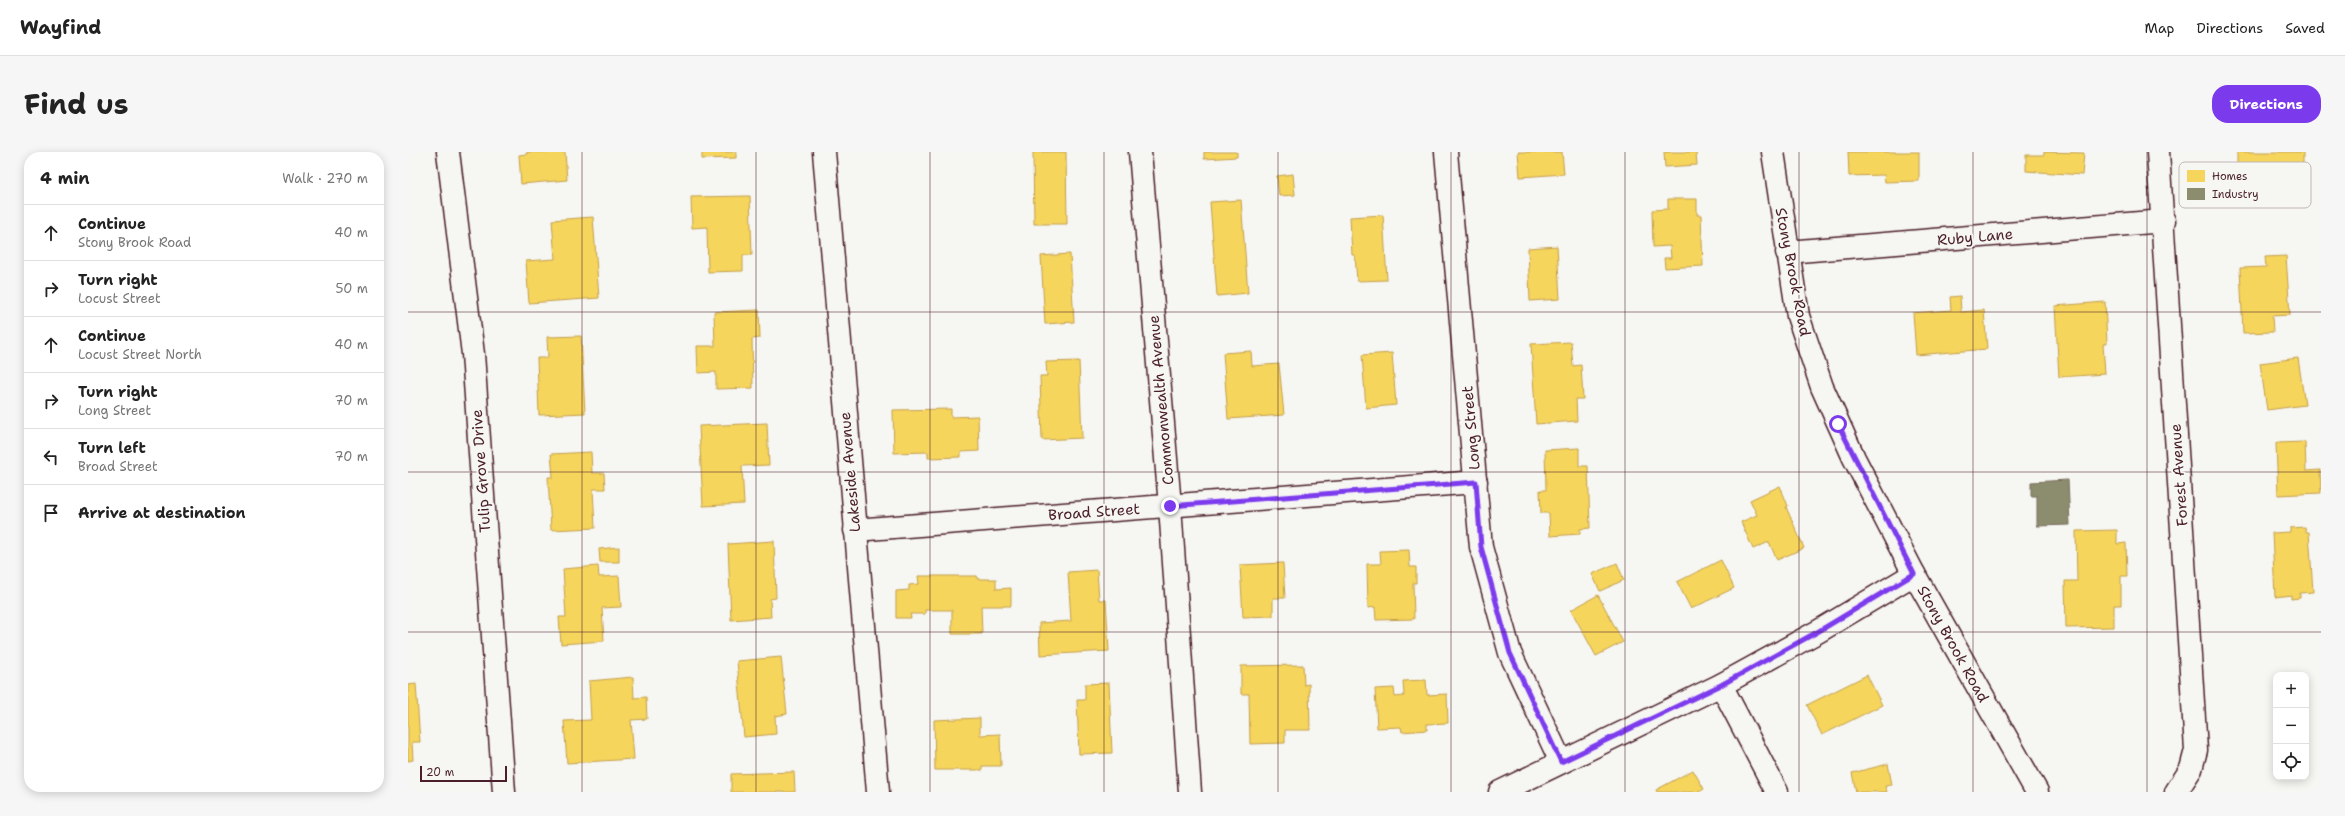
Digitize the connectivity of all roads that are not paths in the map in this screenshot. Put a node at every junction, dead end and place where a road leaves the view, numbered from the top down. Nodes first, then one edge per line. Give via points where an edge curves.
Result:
1 (448, 152) edge
2 (824, 152) edge
3 (1140, 152) edge
4 (1446, 152) edge
5 (1773, 152) edge
6 (2158, 152) edge
7 (2164, 222) junction
8 (1787, 252) junction
9 (1476, 482) junction
10 (1170, 506) junction
11 (854, 530) junction
12 (1914, 574) junction
13 (1721, 685) junction
14 (1561, 762) junction
15 (504, 792) edge
16 (878, 792) edge
17 (1190, 792) edge
18 (1500, 792) edge
19 (1777, 792) edge
20 (2037, 792) edge
21 (2176, 792) edge

1 - 15 street, Tulip Grove Drive via 473,354
2 - 11 street, Lakeside Avenue
3 - 10 street, Commonwealth Avenue
4 - 9 street, Long Street
5 - 8 street, Stony Brook Road
6 - 7 street, Forest Avenue
7 - 8 street, Ruby Lane
7 - 21 street, Forest Avenue via 2196,750 2191,769
8 - 12 street, Stony Brook Road via 1798,316 1822,387 1854,458
9 - 10 street, Broad Street
9 - 14 street, Long Street via 1481,547 1510,653
10 - 11 street, Broad Street
10 - 17 street, Commonwealth Avenue
11 - 16 street, Lakeside Avenue
12 - 13 street via 1819,631
12 - 20 street, Stony Brook Road
13 - 14 street
13 - 19 street
14 - 18 street

